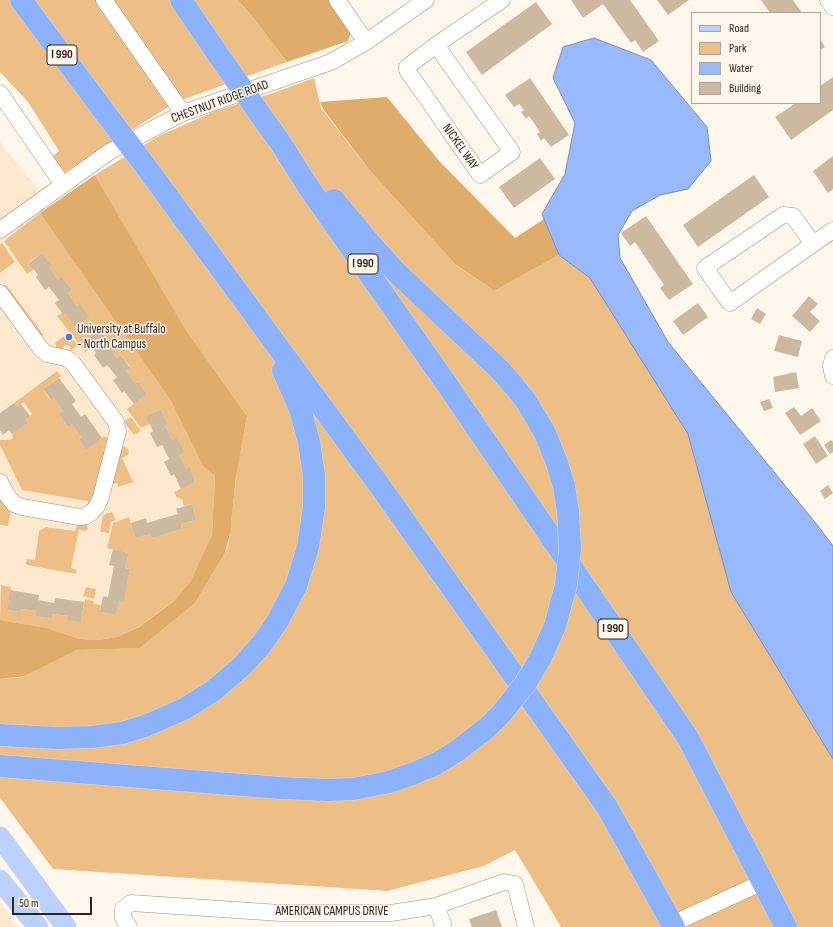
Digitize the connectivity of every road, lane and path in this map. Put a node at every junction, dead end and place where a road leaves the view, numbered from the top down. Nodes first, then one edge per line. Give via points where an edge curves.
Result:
1 (21, 0) edge
2 (104, 0) edge
3 (181, 0) edge
4 (337, 0) edge
5 (425, 0) edge
6 (502, 0) edge
7 (828, 0) edge
8 (833, 7) edge
9 (366, 42) junction
10 (436, 45) junction
11 (0, 93) edge
12 (183, 113) junction
13 (280, 142) junction
14 (63, 185) junction
15 (0, 230) edge
16 (833, 230) edge
17 (813, 244) junction
18 (0, 293) edge
19 (263, 327) junction
20 (833, 358) edge
21 (833, 376) edge
22 (0, 482) edge
23 (0, 735) edge
24 (0, 766) edge
25 (0, 837) edge
26 (0, 880) edge
27 (763, 882) junction
28 (436, 906) junction
29 (285, 920) edge
30 (673, 925) edge
31 (37, 926) edge
32 (66, 927) edge
33 (129, 927) edge
34 (442, 927) edge
35 (526, 927) edge
36 (786, 927) edge

1 - 19 highway, I 990, bridge
2 - 12 street
3 - 13 highway, I 990, bridge
4 - 9 street
5 - 9 street, CHESTNUT RIDGE ROAD
6 - 10 street, NICKEL WAY
7 - 8 street
9 - 12 street, CHESTNUT RIDGE ROAD via 332,62
10 - 10 street, NICKEL WAY via 512,152 480,175 407,70 407,67
11 - 14 street
12 - 14 street, CHESTNUT RIDGE ROAD via 109,152
13 - 24 highway, bridge via 332,197 397,273 499,369 530,407 545,433 564,486 570,526 566,585 555,626 525,684 488,727 457,751 423,769 389,782 353,789 293,789
13 - 27 highway, I 990 via 309,188 448,386 688,738
14 - 15 street, CHESTNUT RIDGE ROAD
16 - 17 street
17 - 17 street via 793,216 783,215 705,268 730,303
18 - 22 street via 46,354 66,358 72,362 116,422 118,431 97,506 86,516 14,504
19 - 23 highway via 300,409 309,442 314,480 314,507 306,556 296,586 277,622 252,655 226,680 194,704 165,719 132,730 92,737
19 - 30 highway, I 990 via 607,807
20 - 21 street
25 - 32 main road
26 - 31 main road
27 - 30 street
27 - 36 highway, I 990
28 - 29 street, AMERICAN CAMPUS DRIVE via 391,913
28 - 34 street
28 - 35 street, AMERICAN CAMPUS DRIVE via 504,882 515,884
29 - 33 street, AMERICAN CAMPUS DRIVE via 131,903 123,909 123,918

